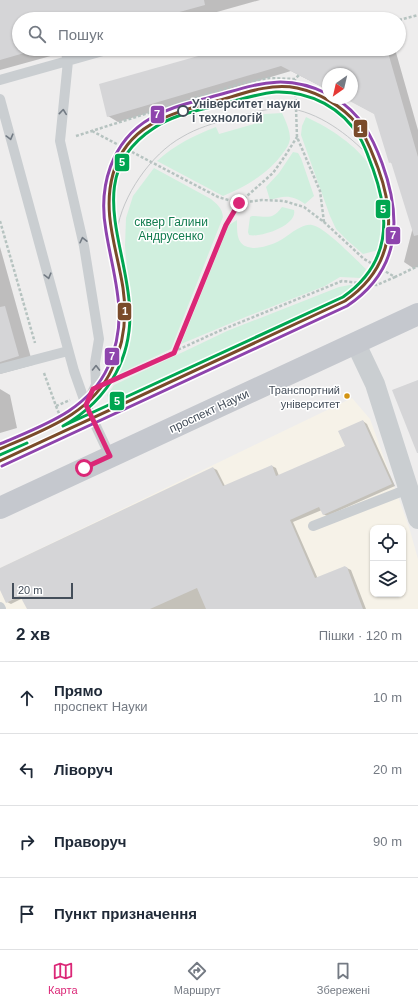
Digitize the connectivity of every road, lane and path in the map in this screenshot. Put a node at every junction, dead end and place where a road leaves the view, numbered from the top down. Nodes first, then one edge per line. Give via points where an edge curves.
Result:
1 (418, 15) edge
2 (406, 18) edge
3 (67, 56) edge
4 (86, 56) edge
5 (68, 61) junction
6 (299, 75) dead end
7 (295, 79) junction
8 (0, 80) edge
9 (0, 99) edge
10 (92, 131) junction
11 (297, 136) junction
12 (60, 141) junction
13 (239, 203) junction
14 (0, 221) edge
15 (324, 222) junction
16 (418, 266) edge
17 (395, 277) junction
18 (418, 314) edge
19 (356, 344) junction
20 (68, 351) junction
21 (174, 353) junction
22 (40, 359) junction
23 (0, 369) edge
24 (93, 389) junction
25 (82, 394) junction
26 (86, 405) junction
27 (56, 406) junction
28 (62, 420) dead end
29 (110, 456) junction
30 (408, 489) junction
31 (0, 508) edge
32 (418, 519) edge
33 (313, 526) dead end

1 - 2 path
3 - 5 lane
4 - 5 lane
5 - 8 lane
12 -> 5 lane
6 - 7 path
7 - 10 path via 269,78 243,82
7 - 11 path
9 -> 20 lane
10 - 12 path
10 - 13 path via 218,198
11 - 13 path via 273,173
11 - 15 path via 320,191
24 -> 12 lane via 96,385 99,339 84,246
13 - 15 path via 284,201 304,207
13 - 21 path via 226,225
14 - 22 path
15 - 17 path via 364,259
16 - 17 path
17 - 21 path via 377,285 342,281 219,331
18 - 19 main road, проспект Науки
19 - 29 main road, проспект Науки
19 - 30 street via 375,384
20 - 22 lane
20 - 25 lane
21 - 24 path
22 - 23 lane
22 - 27 path
24 - 26 lane
25 - 26 lane
25 - 27 path
26 - 29 lane
27 - 28 path
29 - 31 main road, проспект Науки
30 - 32 street
30 - 33 lane

